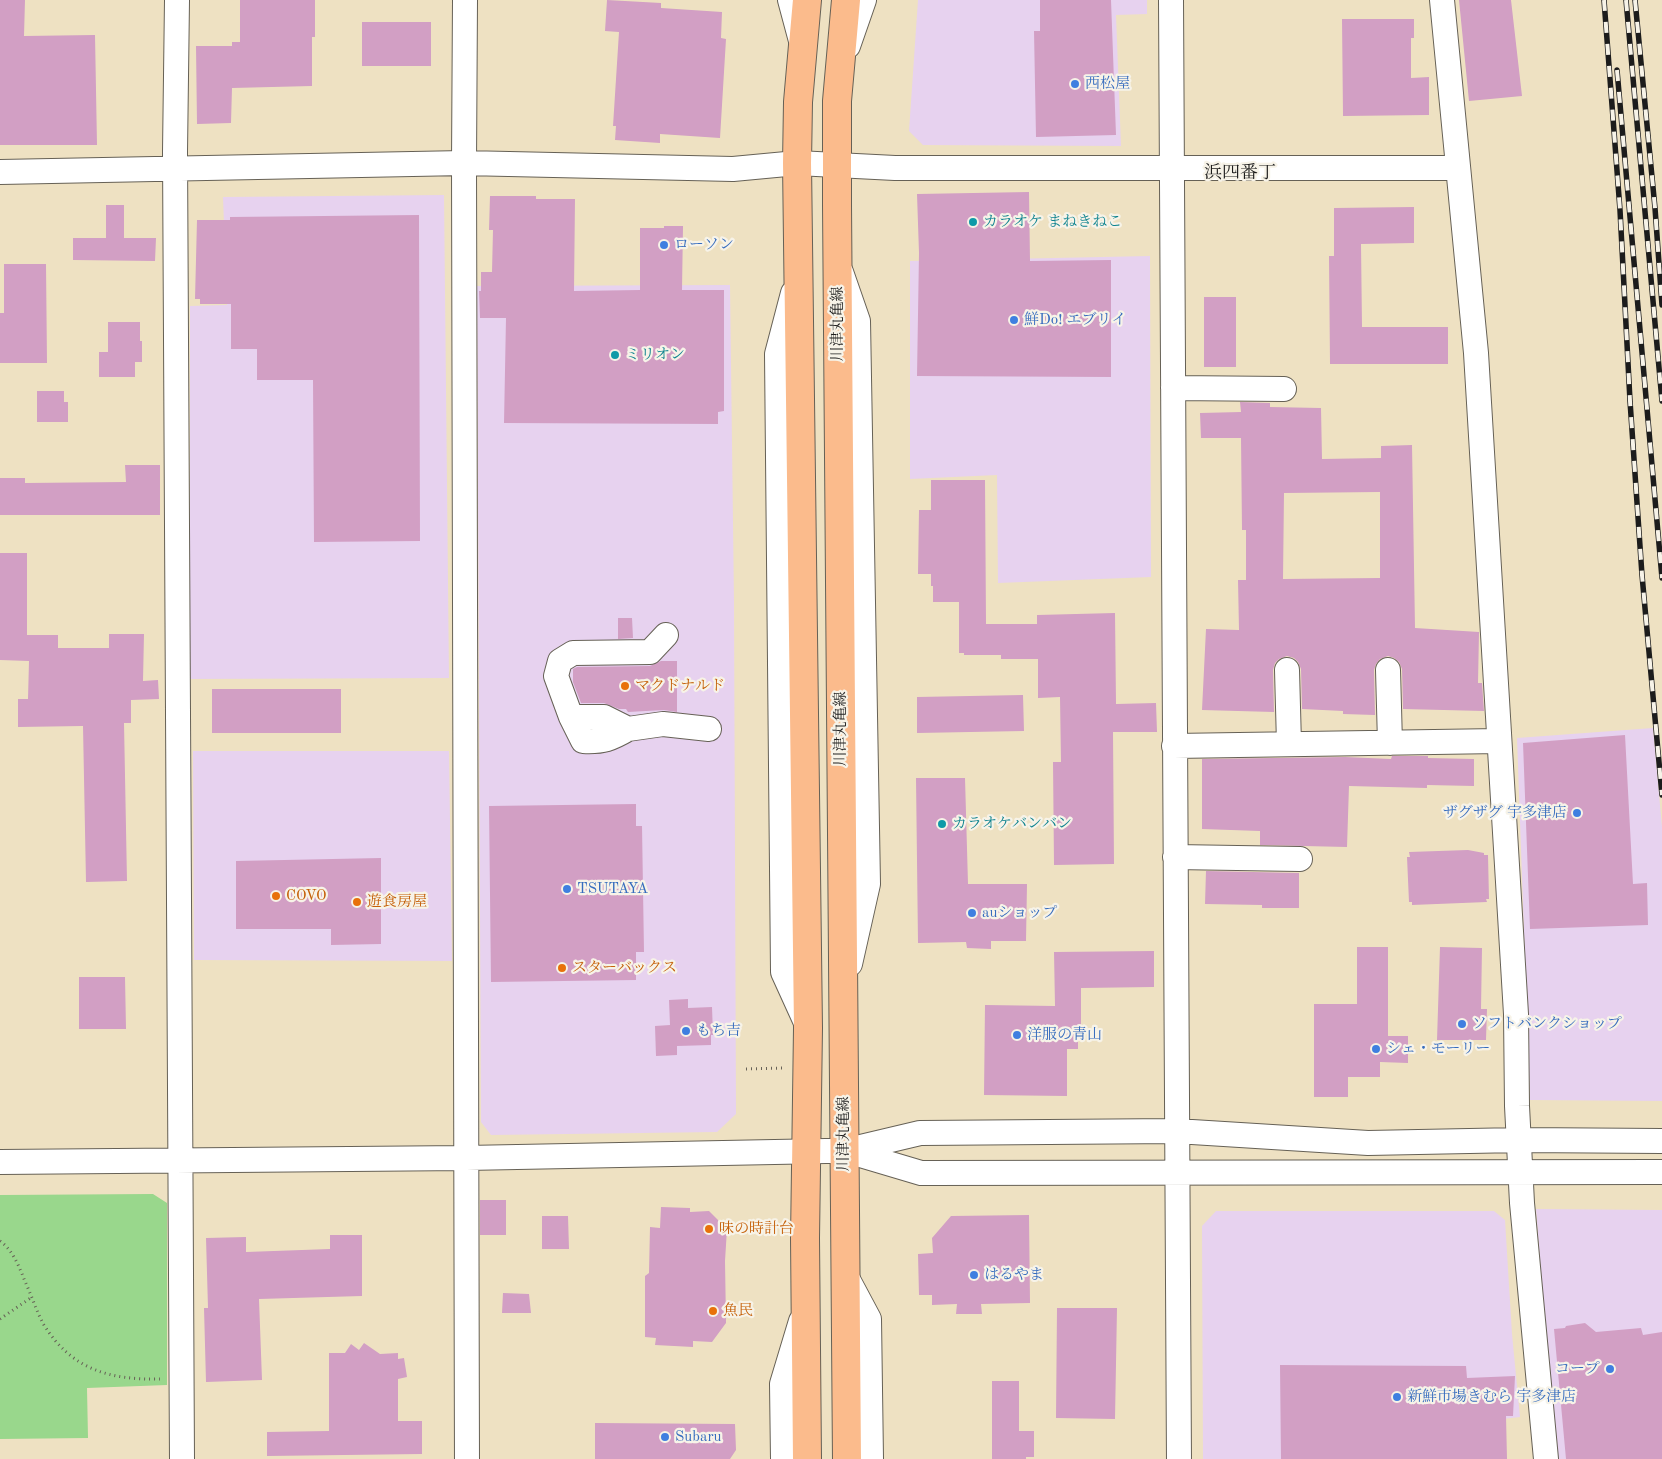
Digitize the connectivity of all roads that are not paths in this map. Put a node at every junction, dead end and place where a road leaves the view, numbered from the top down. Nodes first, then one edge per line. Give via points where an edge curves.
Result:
1 (177, 0) edge
2 (465, 0) edge
3 (790, 0) edge
4 (807, 0) edge
5 (846, 0) edge
6 (864, 0) edge
7 (1171, 0) edge
8 (1442, 0) edge
9 (803, 48) junction
10 (840, 70) junction
11 (464, 163) junction
12 (797, 163) junction
13 (838, 165) junction
14 (176, 168) junction
15 (1457, 168) junction
16 (1172, 169) junction
17 (0, 172) edge
18 (1173, 388) junction
19 (1284, 389) dead end
20 (666, 635) dead end
21 (1287, 670) dead end
22 (1388, 670) dead end
23 (709, 729) dead end
24 (1500, 741) junction
25 (1390, 742) junction
26 (1289, 744) junction
27 (1174, 746) junction
28 (1175, 857) junction
29 (1300, 859) dead end
30 (1176, 1131) junction
31 (1520, 1140) junction
32 (1662, 1141) edge
33 (807, 1151) junction
34 (844, 1151) junction
35 (466, 1158) junction
36 (180, 1159) junction
37 (0, 1162) edge
38 (1177, 1172) junction
39 (1521, 1172) junction
40 (1662, 1172) edge
41 (845, 1274) junction
42 (806, 1305) junction
43 (182, 1459) edge
44 (467, 1459) edge
45 (783, 1459) edge
46 (808, 1459) edge
47 (847, 1459) edge
48 (871, 1459) edge
49 (1179, 1459) edge
50 (1546, 1459) edge

1 - 14 street
2 - 11 street
3 - 9 street
4 - 9 main road
5 - 10 main road, 川津丸亀線
6 - 10 street
7 - 16 street
8 - 15 street
9 - 12 main road
10 - 13 main road, 川津丸亀線
11 - 12 street via 733,169
11 - 14 street
11 - 35 street
12 - 13 street
12 - 33 main road
13 - 16 street
13 - 34 main road, 川津丸亀線
14 - 17 street
14 - 36 street
15 - 16 street
15 - 24 street via 1476,352
16 - 18 street
18 - 19 street
18 - 27 street
20 - 23 street via 650,652 573,653 560,661 556,676 571,717 604,717 628,729 663,724
21 - 26 street
22 - 25 street
24 - 25 street
24 - 31 street via 1516,1005
25 - 26 street
26 - 27 street
27 - 28 street
28 - 29 street
28 - 30 street
30 - 31 street via 1368,1143
30 - 34 street via 920,1133
30 - 38 street
31 - 32 street
31 - 39 street
33 - 34 street
33 - 35 street
33 - 42 main road
34 - 38 street via 921,1173
34 - 41 main road, 川津丸亀線
35 - 36 street
35 - 44 street
36 - 37 street
36 - 43 street
38 - 39 street
38 - 49 street
39 - 40 street
39 - 50 street
41 - 47 main road, 川津丸亀線
41 - 48 street via 869,1319
42 - 45 street via 782,1384
42 - 46 main road

